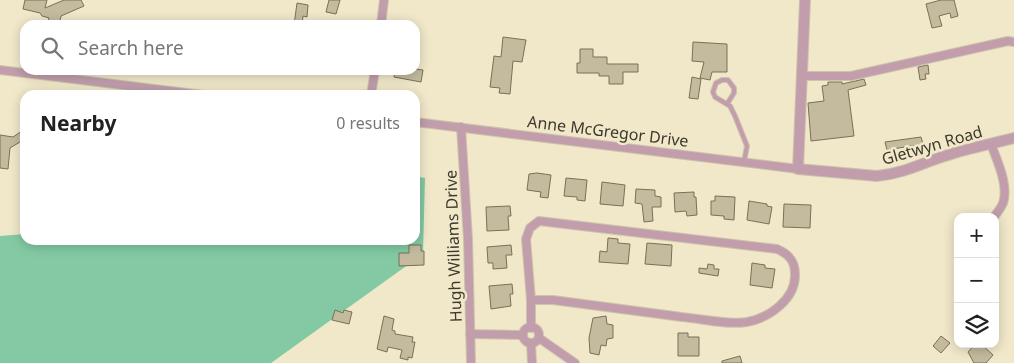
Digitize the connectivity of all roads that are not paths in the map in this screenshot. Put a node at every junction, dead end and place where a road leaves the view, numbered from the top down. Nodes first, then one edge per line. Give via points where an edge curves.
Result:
1 (384, 0) edge
2 (805, 0) edge
3 (382, 20) edge
4 (1014, 42) edge
5 (0, 70) edge
6 (20, 72) edge
7 (41, 75) edge
8 (374, 75) edge
9 (802, 76) junction
10 (162, 90) edge
11 (373, 90) edge
12 (727, 104) junction
13 (420, 123) edge
14 (461, 127) junction
15 (1014, 138) edge
16 (991, 144) junction
17 (744, 162) junction
18 (798, 169) junction
19 (997, 213) edge
20 (531, 300) junction
21 (531, 328) junction
22 (470, 334) junction
23 (523, 335) junction
24 (539, 338) junction
25 (531, 343) junction
26 (471, 363) edge
27 (532, 363) edge
28 (576, 363) edge

1 - 3 street
2 - 9 street
4 - 9 street via 851,76
5 - 6 street
7 - 10 street
8 - 11 street
9 - 18 street
12 - 12 lane via 713,92 716,83 722,80 728,80 734,88
12 - 17 lane via 747,146
13 - 14 street, Anne McGregor Drive
14 - 17 street, Anne McGregor Drive
14 - 22 street, Hugh Williams Drive
15 - 16 street, Gletwyn Road
16 - 18 street, Gletwyn Road via 946,155 889,175
16 - 19 street via 1001,174 1004,197
17 - 18 street, Anne McGregor Drive
20 - 20 street via 526,239 530,228 538,221 776,249 788,255 795,270 793,288 786,300 767,315 746,322
20 - 21 street
21 - 23 street
21 - 24 street via 537,330
22 - 23 street
22 - 26 street, Hugh Williams Drive
23 - 25 street
24 - 25 street
24 - 28 street
25 - 27 street

